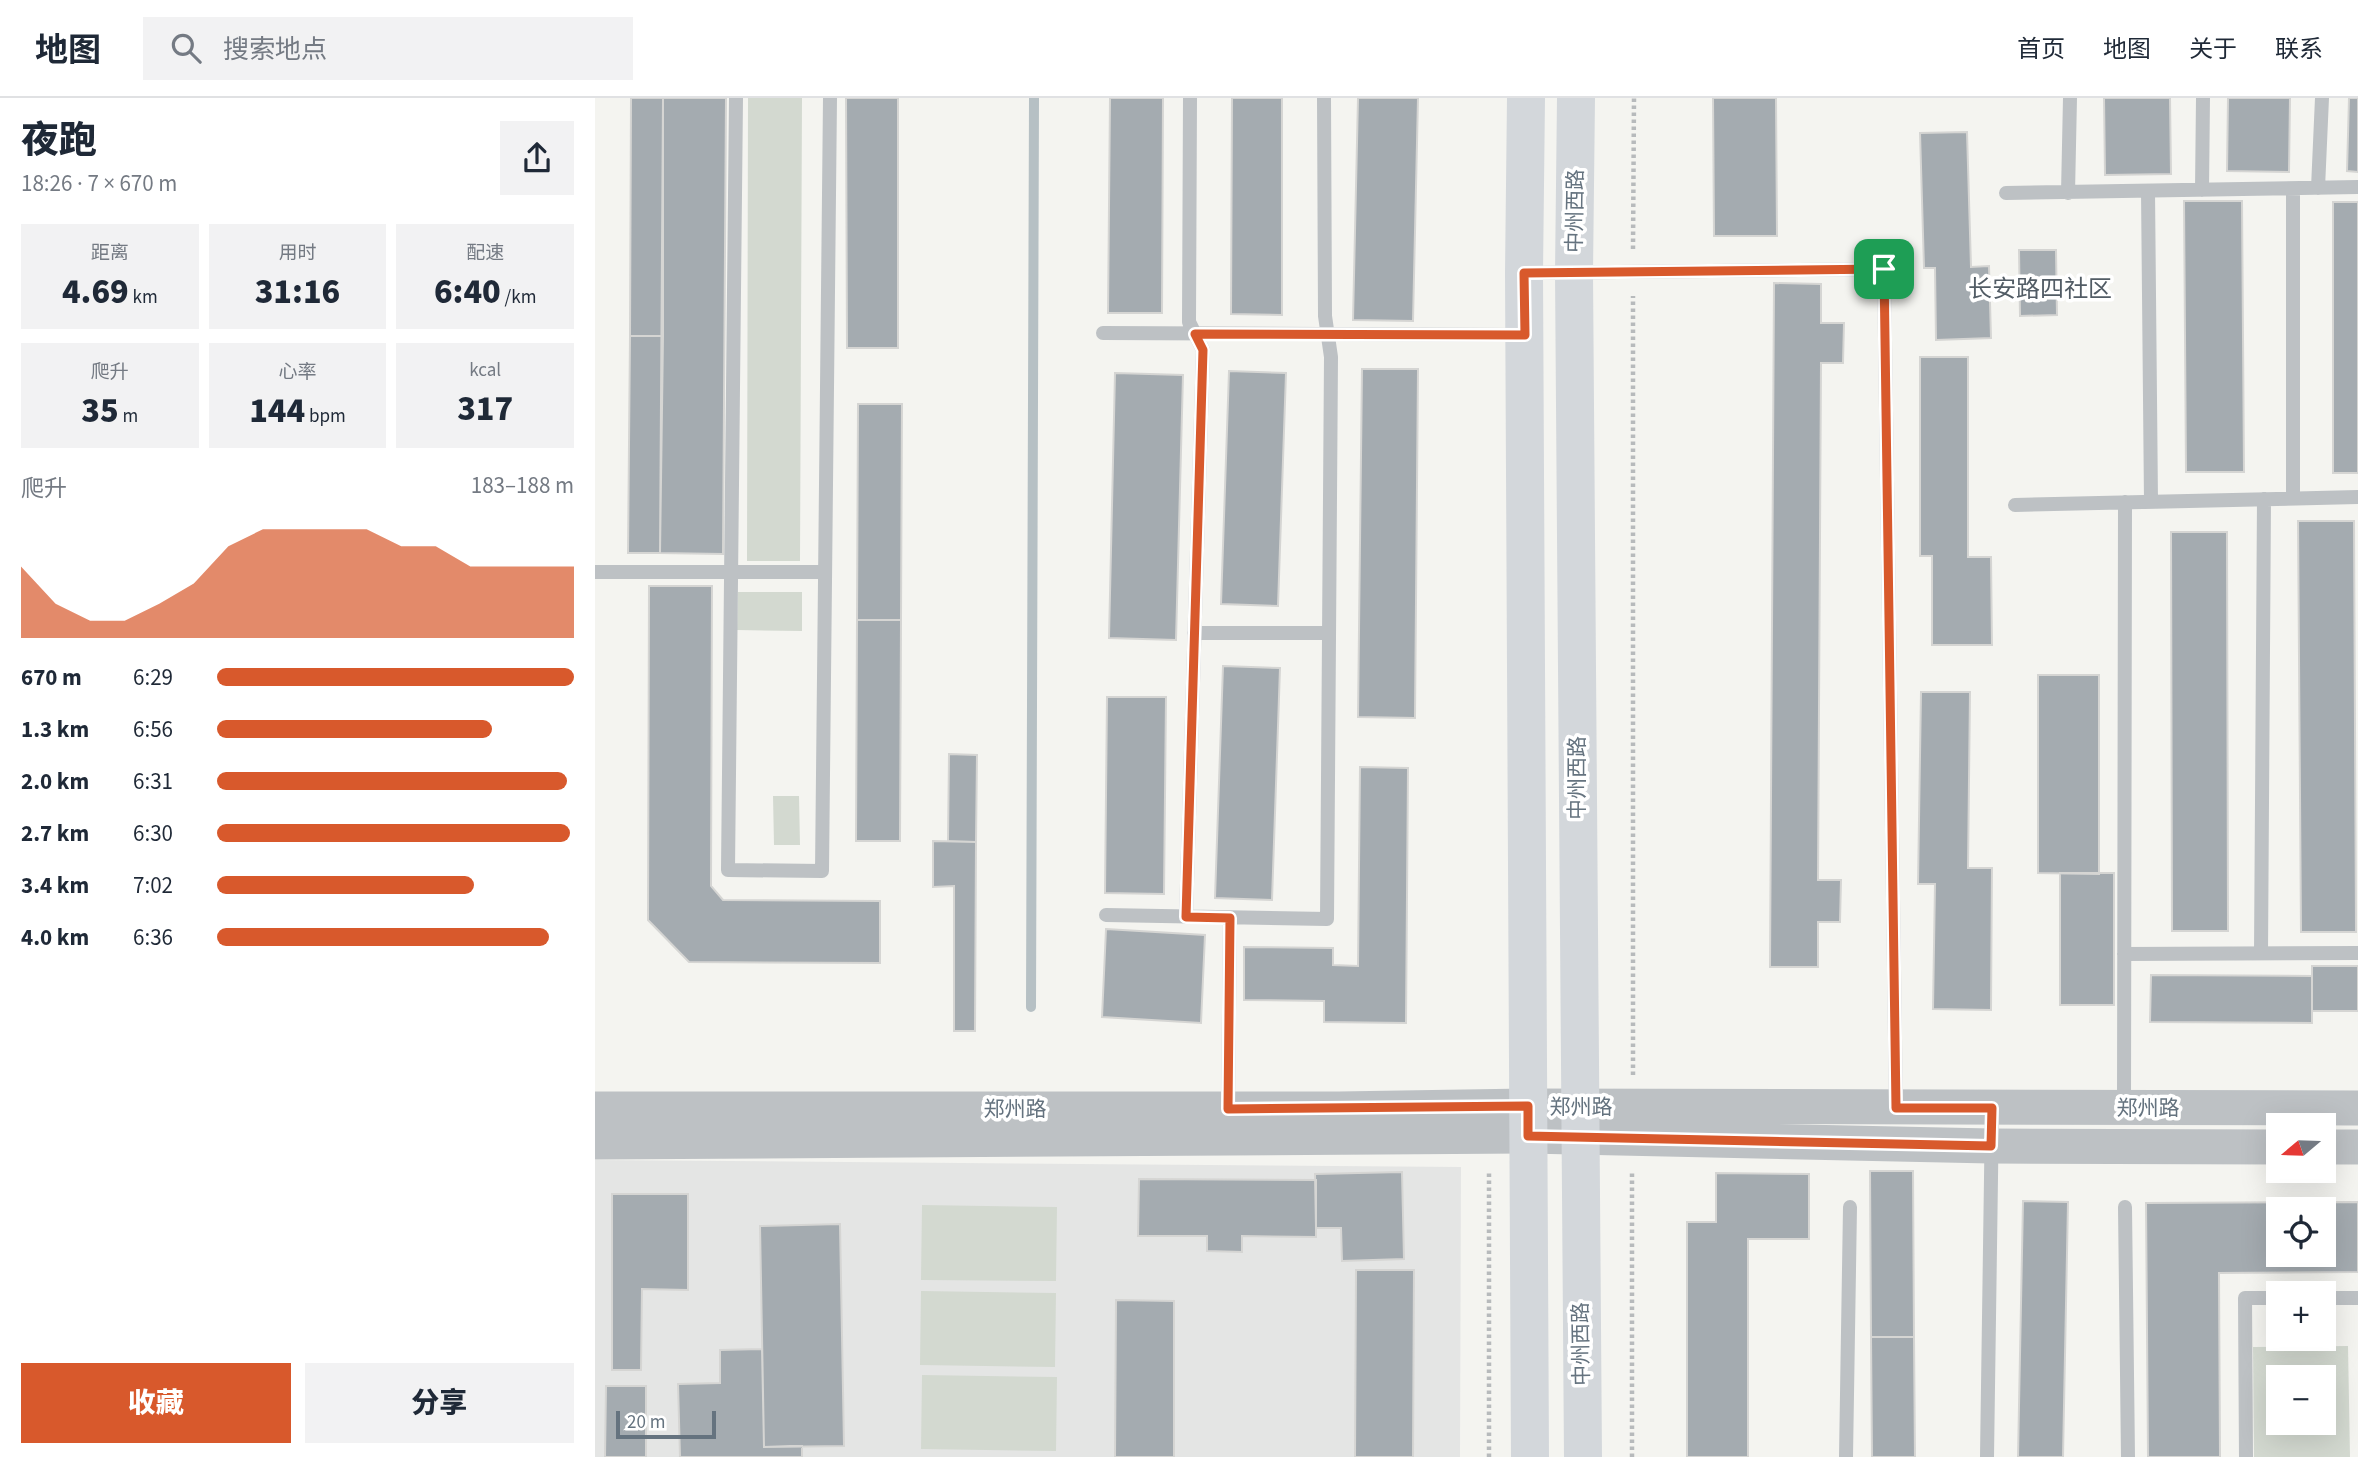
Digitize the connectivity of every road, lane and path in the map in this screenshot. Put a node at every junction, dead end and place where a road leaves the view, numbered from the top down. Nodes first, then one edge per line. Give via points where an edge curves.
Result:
1 (736, 98) edge
2 (830, 98) edge
3 (1190, 98) edge
4 (1324, 98) edge
5 (1526, 98) edge
6 (1576, 98) edge
7 (1634, 98) edge
8 (2070, 98) edge
9 (2203, 98) edge
10 (2322, 98) edge
11 (2358, 187) edge
12 (2318, 188) junction
13 (2294, 189) junction
14 (2202, 190) junction
15 (2148, 191) junction
16 (2006, 193) dead end
17 (2068, 193) junction
18 (1633, 272) junction
19 (1524, 273) junction
20 (1574, 273) junction
21 (1103, 333) dead end
22 (1195, 334) junction
23 (1328, 335) junction
24 (1525, 335) junction
25 (2358, 497) edge
26 (2293, 498) junction
27 (2264, 499) junction
28 (2125, 502) junction
29 (2151, 502) junction
30 (2015, 505) dead end
31 (595, 572) edge
32 (825, 572) junction
33 (731, 573) junction
34 (1194, 633) junction
35 (1329, 633) junction
36 (1106, 915) dead end
37 (1186, 917) junction
38 (1230, 918) junction
39 (2261, 953) junction
40 (2358, 953) edge
41 (2124, 954) junction
42 (1896, 1108) junction
43 (1992, 1108) junction
44 (2124, 1108) junction
45 (2358, 1108) edge
46 (595, 1109) edge
47 (1228, 1109) junction
48 (1528, 1121) junction
49 (1579, 1122) junction
50 (1633, 1123) junction
51 (595, 1142) edge
52 (1991, 1146) junction
53 (2266, 1147) edge
54 (2336, 1147) edge
55 (2358, 1147) edge
56 (1850, 1207) dead end
57 (2125, 1207) dead end
58 (2266, 1298) edge
59 (2336, 1298) edge
60 (2358, 1298) edge
61 (1530, 1457) edge
62 (1583, 1457) edge
63 (1632, 1457) edge
64 (1846, 1457) edge
65 (1987, 1457) edge
66 (2128, 1457) edge
67 (2246, 1457) edge

1 - 33 lane
2 - 32 lane
3 - 22 lane via 1189,322
4 - 23 lane
5 - 19 main road
6 - 20 main road, 中州西路
7 - 18 path
8 - 17 lane
9 - 14 lane
10 - 12 lane
11 - 12 lane
12 - 13 lane
13 - 14 lane
13 - 26 lane
14 - 15 lane
15 - 17 lane
15 - 29 lane
16 - 17 lane
18 - 20 lane
18 - 42 lane via 1884,269
18 - 50 path
19 - 20 lane
19 - 24 main road
20 - 49 main road, 中州西路
21 - 22 lane
22 - 23 lane
22 - 34 lane via 1203,350
23 - 24 lane
23 - 35 lane
24 - 48 main road
25 - 26 lane
26 - 27 lane
27 - 29 lane
27 - 39 lane
28 - 29 lane
28 - 30 lane
28 - 41 lane
31 - 33 lane
32 - 33 lane
32 - 33 lane via 822,871 728,870
34 - 35 lane
34 - 37 lane
35 - 38 lane via 1327,919
36 - 37 lane
37 - 38 lane
38 - 47 lane
39 - 40 lane
39 - 41 lane
41 - 44 lane
42 - 43 street, 郑州路
42 - 50 street, 郑州路
43 - 44 street, 郑州路
43 - 52 lane
44 - 45 street, 郑州路
46 - 47 street, 郑州路
47 - 48 street, 郑州路
48 - 49 street, 郑州路
48 - 51 street, 郑州路
48 - 61 main road
49 - 50 street, 郑州路
49 - 62 main road, 中州西路
50 - 52 street, 郑州路
50 - 63 path
52 - 53 street, 郑州路
52 - 65 lane
54 - 55 street
56 - 64 lane
57 - 66 lane
58 - 67 lane via 2245,1298
59 - 60 lane

